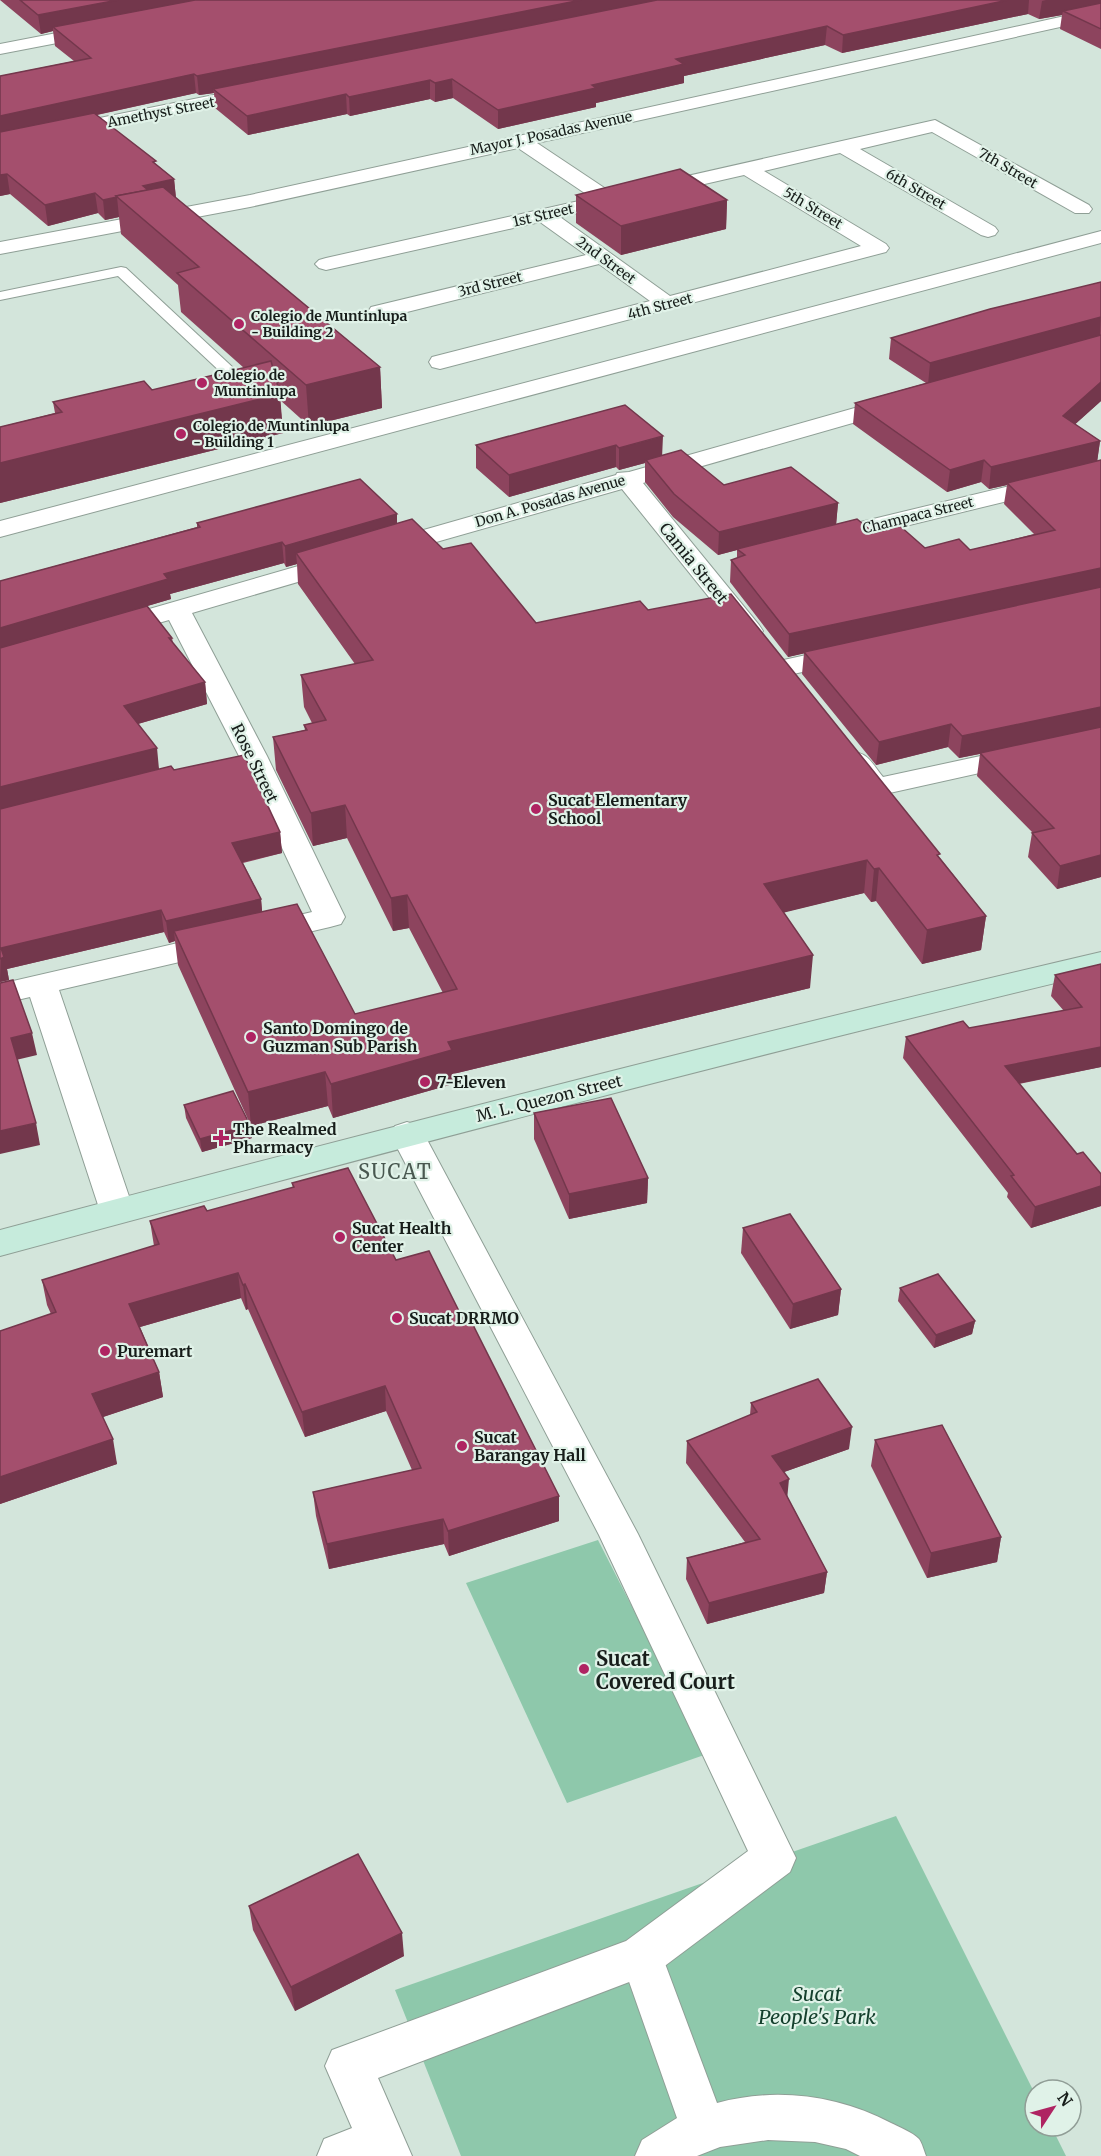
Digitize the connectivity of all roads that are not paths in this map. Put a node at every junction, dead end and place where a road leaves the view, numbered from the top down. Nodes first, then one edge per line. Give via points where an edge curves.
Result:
1 (1093, 0) edge
2 (1101, 4) edge
3 (1101, 13) edge
4 (118, 26) edge
5 (0, 50) edge
6 (279, 88) edge
7 (935, 126) joint
8 (519, 140) junction
9 (0, 144) edge
10 (843, 147) junction
11 (747, 169) junction
12 (609, 200) junction
13 (1082, 209) dead end
14 (544, 215) junction
15 (988, 231) dead end
16 (1101, 237) edge
17 (10, 240) edge
18 (879, 248) joint
19 (602, 257) junction
20 (326, 264) dead end
21 (0, 296) edge
22 (668, 304) junction
23 (379, 312) dead end
24 (440, 362) dead end
25 (202, 387) edge
26 (914, 398) edge
27 (1101, 471) edge
28 (626, 478) junction
29 (0, 529) edge
30 (797, 545) edge
31 (177, 610) junction
32 (86, 636) edge
33 (872, 649) edge
34 (1101, 738) edge
35 (839, 742) edge
36 (1101, 962) edge
37 (41, 984) junction
38 (0, 994) edge
39 (407, 1134) junction
40 (117, 1211) junction
41 (0, 1243) edge
42 (642, 1956) junction
43 (704, 2130) junction
44 (371, 2151) edge
45 (658, 2156) edge
46 (903, 2156) edge

1 - 2 street
3 - 8 street, Mayor J. Posadas Avenue
4 - 5 street
6 - 9 street, Amethyst Street
7 - 10 street, 1st Street
7 - 13 street, 7th Street
8 - 12 street
8 - 17 street, Mayor J. Posadas Avenue via 250,201
10 - 11 street, 1st Street
10 - 15 street, 6th Street
11 - 12 street, 1st Street
11 - 18 street, 5th Street
12 - 14 street, 1st Street
14 - 19 street, 2nd Street
14 - 20 street, 1st Street
16 - 29 street
18 - 22 street, 4th Street
19 - 22 street, 2nd Street
19 - 23 street, 3rd Street
21 - 25 lane via 121,271 237,379
22 - 24 street, 4th Street
26 - 28 street, Don A. Posadas Avenue
27 - 30 street, Champaca Street
28 - 31 street, Don A. Posadas Avenue
28 - 33 street, Camia Street via 710,566 788,678
31 - 32 street, Don A. Posadas Avenue
31 - 37 street, Rose Street via 241,759 330,917
34 - 35 street via 876,787
36 - 39 main road, M. L. Quezon Street via 826,1027
37 - 38 street
37 - 40 street
39 - 40 main road, M. L. Quezon Street
39 - 42 street via 618,1534 774,1858
40 - 41 main road, M. L. Quezon Street
42 - 43 street
42 - 44 street via 349,2066
43 - 45 street
43 - 46 street via 747,2119 793,2116 839,2124 882,2142

